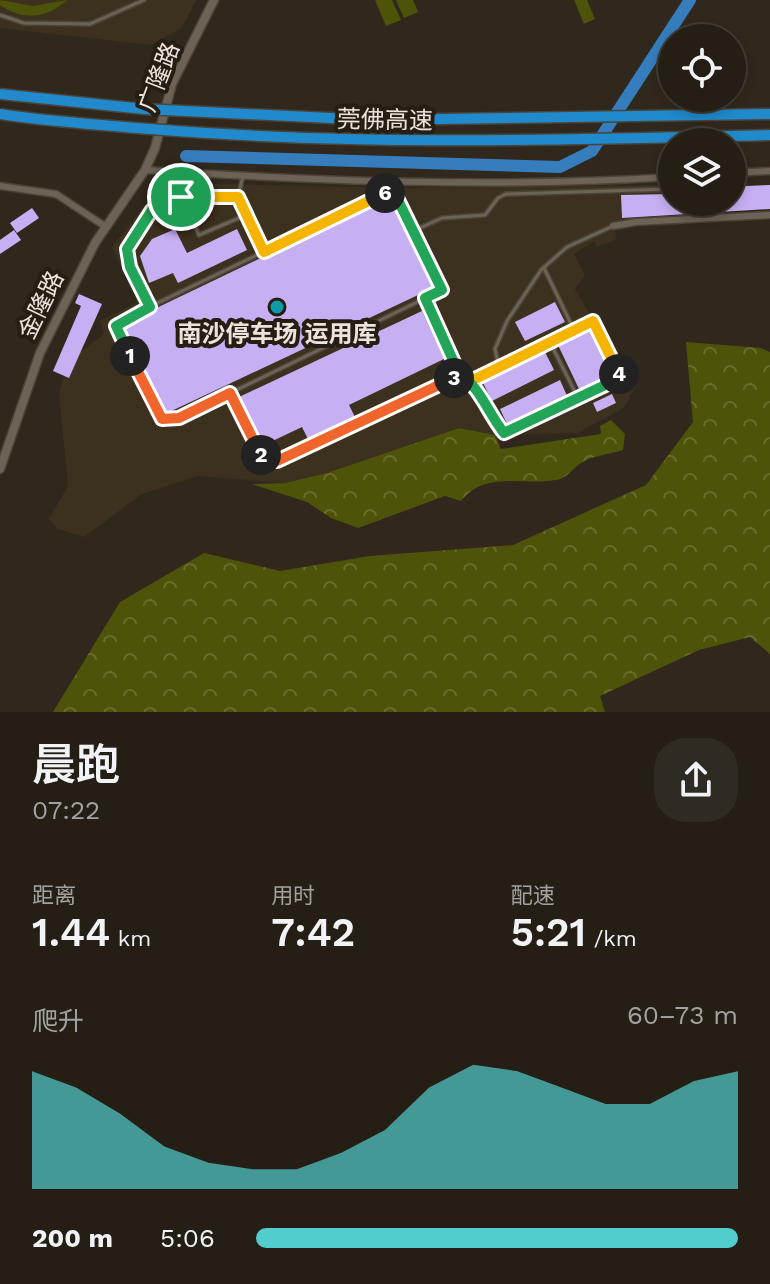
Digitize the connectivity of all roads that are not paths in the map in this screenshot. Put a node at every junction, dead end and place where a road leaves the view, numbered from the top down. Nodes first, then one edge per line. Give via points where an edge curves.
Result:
1 (144, 0) edge
2 (214, 0) edge
3 (0, 15) edge
4 (0, 94) edge
5 (0, 114) edge
6 (770, 114) edge
7 (770, 135) edge
8 (145, 170) junction
9 (770, 171) edge
10 (746, 172) edge
11 (243, 176) junction
12 (658, 178) edge
13 (0, 186) edge
14 (658, 189) edge
15 (181, 197) junction
16 (238, 197) junction
17 (246, 215) junction
18 (770, 215) edge
19 (613, 226) joint
20 (106, 227) junction
21 (413, 231) junction
22 (264, 252) junction
23 (544, 267) junction
24 (425, 298) junction
25 (150, 307) junction
26 (574, 330) junction
27 (550, 342) junction
28 (499, 367) junction
29 (460, 375) junction
30 (471, 381) junction
31 (230, 393) junction
32 (578, 398) junction
33 (0, 469) edge

1 - 3 lane via 90,24 24,23
2 - 8 main road, 广隆路 via 172,84
4 - 6 highway, 莞佛高速, bridge via 172,111 371,120
5 - 7 highway, 莞佛高速, bridge via 350,140
8 - 11 street
8 - 20 main road, 金隆路
9 - 10 street
11 - 12 street via 571,183
11 - 16 lane
13 - 20 street via 56,194
14 - 21 lane via 506,194 485,215 442,218
15 - 16 lane
15 - 17 lane via 199,235
15 - 25 lane via 152,210 127,249
16 - 17 lane
17 - 22 lane
18 - 19 street
19 - 23 lane via 567,247
20 - 33 main road, 金隆路 via 40,353
21 - 22 lane via 397,198 386,193
21 - 24 lane via 442,290
22 - 25 lane
23 - 26 lane
23 - 28 lane via 507,321 495,349
24 - 29 lane
24 - 31 lane
25 - 31 lane via 116,326 162,419 179,418
26 - 27 lane
26 - 32 lane via 593,321 620,378
27 - 28 lane
27 - 32 lane
28 - 30 lane
29 - 30 lane
29 - 31 lane via 270,462 262,458
30 - 32 lane via 504,433

